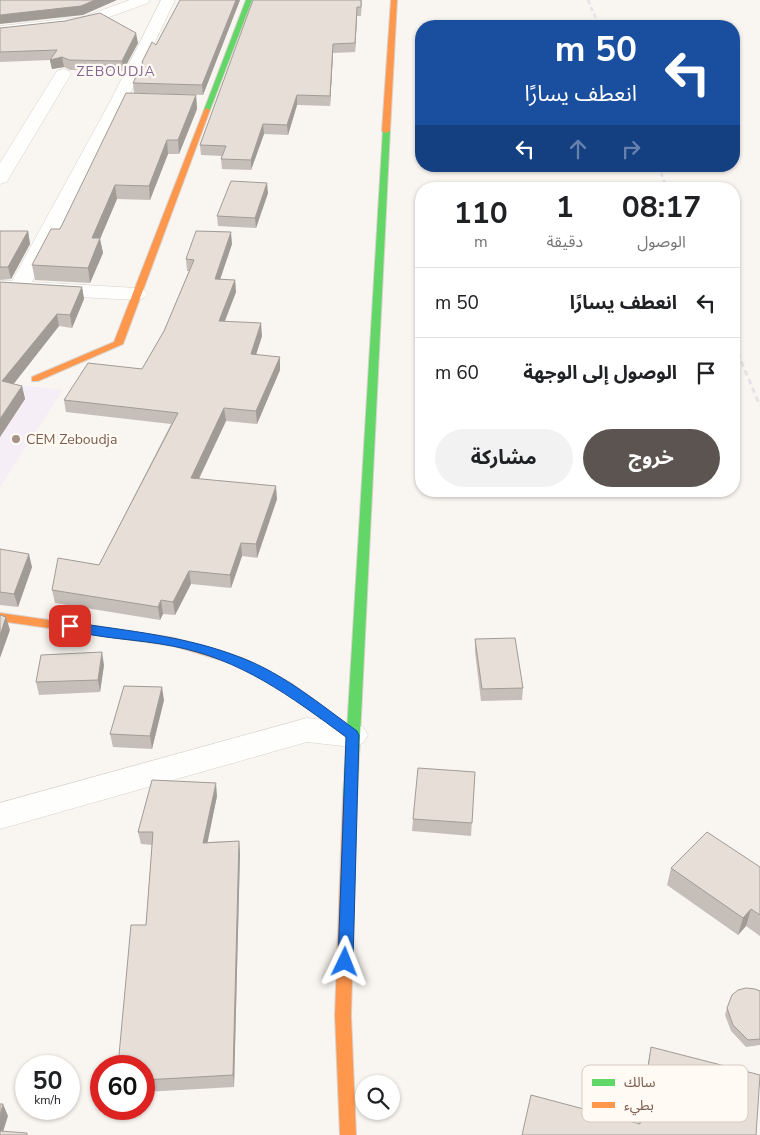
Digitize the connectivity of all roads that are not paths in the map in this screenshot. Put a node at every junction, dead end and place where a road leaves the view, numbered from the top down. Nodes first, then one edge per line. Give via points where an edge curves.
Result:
1 (143, 0) edge
2 (168, 0) edge
3 (249, 0) edge
4 (394, 0) edge
5 (0, 31) edge
6 (63, 74) edge
7 (119, 100) junction
8 (137, 101) edge
9 (192, 102) edge
10 (210, 102) junction
11 (0, 178) edge
12 (10, 288) edge
13 (138, 294) junction
14 (35, 379) dead end
15 (0, 616) edge
16 (352, 735) junction
17 (0, 816) edge
18 (348, 1135) edge

1 - 5 street via 87,21
2 - 7 street
3 - 10 main road
4 - 16 main road
6 - 11 street
7 - 8 street
7 - 12 street
9 - 10 street
10 - 13 main road
12 - 13 street
13 - 14 main road via 118,344
15 - 16 main road via 174,642 238,661 288,688
16 - 17 street via 307,730
16 - 18 main road via 343,1015

